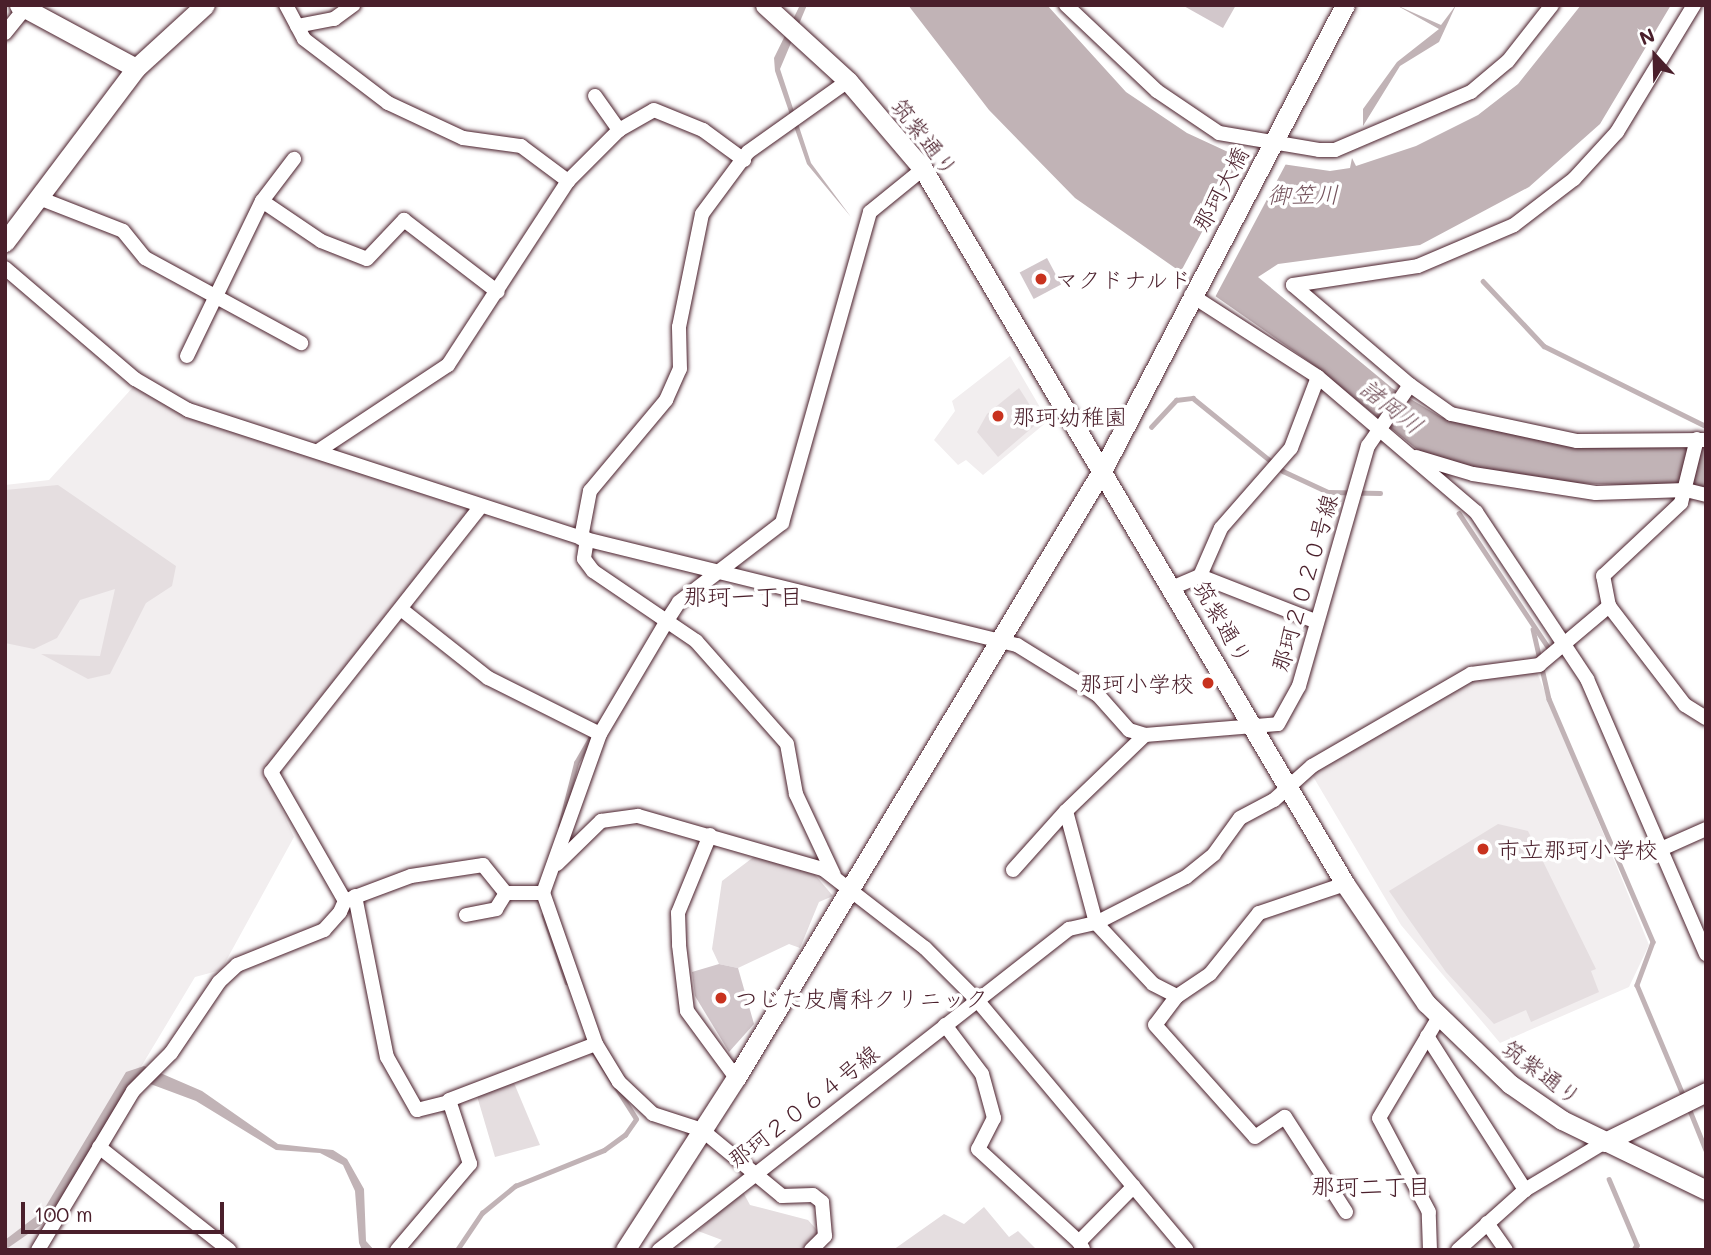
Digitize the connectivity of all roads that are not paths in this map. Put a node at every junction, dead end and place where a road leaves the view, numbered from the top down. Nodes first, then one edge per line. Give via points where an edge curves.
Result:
1 (205, 5) edge
2 (286, 5) edge
3 (353, 5) edge
4 (765, 5) edge
5 (1066, 5) edge
6 (1345, 5) edge
7 (1552, 5) edge
8 (1694, 5) edge
9 (24, 6) edge
10 (298, 26) junction
11 (5, 33) edge
12 (136, 68) junction
13 (849, 81) junction
14 (595, 96) dead end
15 (619, 130) junction
16 (1272, 142) junction
17 (294, 159) dead end
18 (744, 160) junction
19 (923, 169) junction
20 (568, 181) junction
21 (39, 198) junction
22 (261, 201) junction
23 (5, 242) edge
24 (5, 268) edge
25 (498, 292) junction
26 (1191, 295) junction
27 (219, 298) junction
28 (302, 343) dead end
29 (187, 356) dead end
30 (1318, 377) junction
31 (1407, 388) junction
32 (1379, 428) junction
33 (1702, 439) edge
34 (318, 451) junction
35 (1412, 456) junction
36 (1103, 469) junction
37 (1686, 490) junction
38 (1706, 495) edge
39 (480, 507) junction
40 (584, 539) junction
41 (720, 576) junction
42 (1200, 576) junction
43 (1174, 587) junction
44 (1609, 606) junction
45 (401, 609) junction
46 (668, 619) junction
47 (1315, 621) junction
48 (1001, 641) junction
49 (1565, 643) junction
50 (1706, 718) edge
51 (1255, 725) junction
52 (600, 734) junction
53 (1145, 735) junction
54 (1289, 786) junction
55 (1066, 811) junction
56 (1706, 829) edge
57 (710, 835) junction
58 (1661, 849) junction
59 (557, 864) junction
60 (1013, 870) dead end
61 (834, 875) junction
62 (1345, 884) junction
63 (851, 890) junction
64 (506, 893) junction
65 (544, 893) junction
66 (350, 899) junction
67 (466, 915) dead end
68 (1096, 923) junction
69 (1706, 954) edge
70 (1177, 996) junction
71 (977, 1000) junction
72 (1439, 1017) junction
73 (944, 1025) junction
74 (1427, 1036) junction
75 (596, 1044) junction
76 (736, 1078) junction
77 (1706, 1092) edge
78 (449, 1102) junction
79 (702, 1130) junction
80 (1605, 1142) junction
81 (99, 1147) junction
82 (751, 1174) junction
83 (1134, 1186) junction
84 (1525, 1190) junction
85 (1706, 1190) edge
86 (1346, 1212) dead end
87 (1487, 1223) junction
88 (1081, 1246) edge
89 (38, 1250) edge
90 (229, 1250) edge
91 (397, 1250) edge
92 (625, 1250) edge
93 (659, 1250) edge
94 (811, 1250) edge
95 (1187, 1250) edge
96 (1430, 1250) edge
97 (1458, 1250) edge
98 (1506, 1250) edge

1 - 12 street
2 - 10 street
3 - 10 street via 334,19
4 - 13 street, 筑紫通り
5 - 16 street via 1157,91 1219,133
6 - 16 street, 那珂大橋
7 - 16 street via 1508,61 1471,92 1335,150
8 - 31 street via 1618,132 1574,179 1514,225 1418,266 1293,285
9 - 11 street
9 - 12 street
10 - 20 street via 304,39 388,103 463,138 520,146
12 - 21 street
13 - 18 street
13 - 19 street, 筑紫通り
14 - 15 street
15 - 18 street via 654,110 703,130
15 - 20 street
16 - 26 street, 那珂大橋
17 - 22 street
18 - 40 street via 702,214 679,327 680,369 666,400 590,491
19 - 36 street, 筑紫通り
19 - 41 street via 870,212 782,523
20 - 25 street
21 - 23 street
21 - 27 street via 123,230 145,258
22 - 25 street via 321,241 367,259 404,219
22 - 27 street via 229,263
24 - 34 street via 159,397
25 - 34 street via 448,365
26 - 30 street
26 - 36 street, 那珂大橋
27 - 28 street
27 - 29 street
30 - 32 street
30 - 42 street via 1291,448 1221,528
31 - 32 street, 那珂２０２０号線
31 - 33 street via 1451,414 1577,441
32 - 35 street
32 - 47 street, 那珂２０２０号線
33 - 37 street
34 - 39 street
35 - 37 street via 1473,474 1596,493
35 - 49 street via 1476,512
36 - 43 street, 筑紫通り
36 - 48 street, 那珂大橋
37 - 38 street
37 - 44 street via 1681,503 1603,576
39 - 40 street
39 - 45 street
40 - 41 street
40 - 46 street via 584,559 593,571
41 - 46 street via 679,602
41 - 48 street
42 - 43 street
42 - 47 street
43 - 51 street, 筑紫通り
44 - 49 street, 那珂２０６４号線
44 - 50 street via 1685,705
45 - 52 street via 488,678
45 - 66 street via 271,775
46 - 52 street
46 - 61 street via 721,666 787,744 796,794
47 - 51 street, 那珂２０２０号線 via 1299,686 1278,724
48 - 53 street via 1042,658 1098,695 1129,730
48 - 63 street, 那珂大橋
49 - 54 street, 那珂２０６４号線 via 1539,665 1471,674 1312,766
49 - 58 street via 1587,679
51 - 53 street
51 - 54 street, 筑紫通り
52 - 59 street via 575,792
53 - 55 street
54 - 62 street, 筑紫通り
54 - 68 street, 那珂２０６４号線 via 1240,818 1214,853 1186,877
55 - 60 street
55 - 68 street
56 - 58 street
57 - 59 street via 638,816 601,821
57 - 61 street
57 - 76 street via 678,913 679,945 688,1011
58 - 69 street
59 - 65 street
61 - 63 street
62 - 70 street via 1259,914 1210,974
62 - 72 street, 筑紫通り
63 - 71 street
63 - 76 street, 那珂大橋
64 - 65 street
64 - 66 street via 483,864 411,876
64 - 67 street via 496,909
65 - 75 street
66 - 78 street via 387,1058 417,1111
66 - 81 street via 324,930 227,973 171,1053 147,1075
68 - 70 street via 1153,984
68 - 71 street, 那珂２０６４号線 via 1069,929
70 - 86 street via 1156,1030 1255,1137 1285,1117
71 - 73 street, 那珂２０６４号線
71 - 83 street
72 - 74 street
72 - 80 street, 筑紫通り via 1510,1084
73 - 82 street, 那珂２０６４号線
73 - 88 street via 982,1074 994,1118 978,1149
74 - 84 street
74 - 96 street via 1379,1118 1429,1212
75 - 78 street
75 - 79 street via 619,1082 653,1114
76 - 79 street, 那珂大橋
77 - 80 street
78 - 91 street via 470,1164
79 - 82 street
79 - 92 street, 那珂大橋
80 - 84 street
80 - 85 street, 筑紫通り
81 - 89 street
81 - 90 street
82 - 93 street, 那珂２０６４号線
82 - 94 street via 782,1196 813,1195 822,1202 825,1236
83 - 88 street
83 - 95 street
84 - 87 street
87 - 97 street
87 - 98 street

